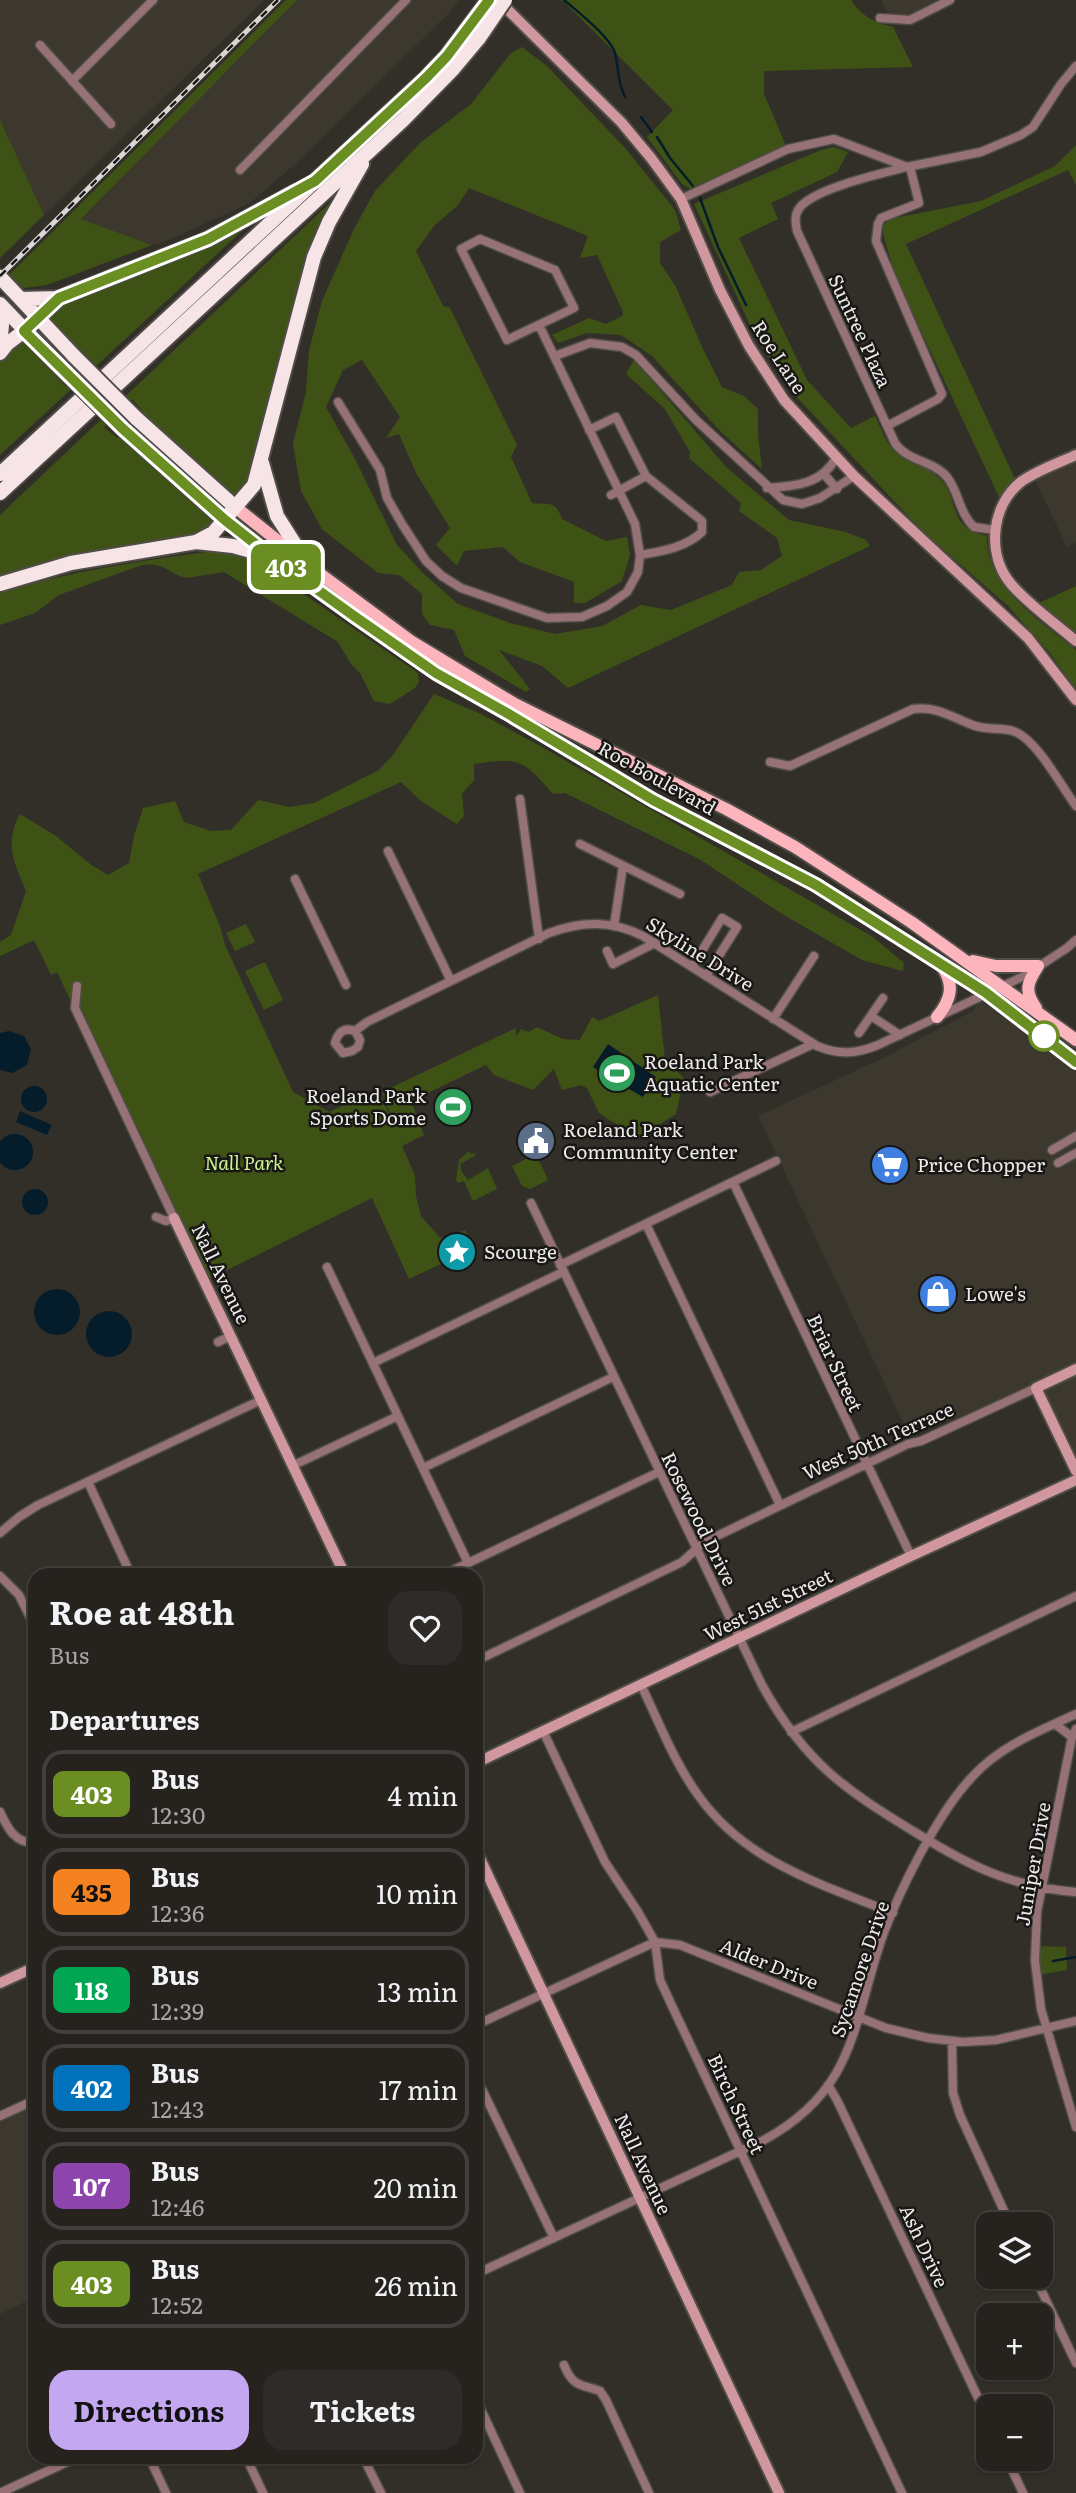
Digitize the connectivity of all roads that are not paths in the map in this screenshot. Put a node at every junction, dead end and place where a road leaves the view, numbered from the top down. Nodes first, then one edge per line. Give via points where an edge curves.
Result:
1 (153, 0) edge
2 (406, 0) edge
3 (489, 0) edge
4 (498, 0) edge
5 (505, 0) edge
6 (950, 0) edge
7 (880, 18) dead end
8 (474, 33) junction
9 (40, 45) dead end
10 (1076, 66) edge
11 (72, 81) junction
12 (111, 124) dead end
13 (367, 153) junction
14 (909, 167) junction
15 (240, 170) dead end
16 (315, 181) junction
17 (681, 199) junction
18 (0, 277) edge
19 (15, 294) junction
20 (59, 298) junction
21 (0, 304) edge
22 (0, 309) edge
23 (38, 317) junction
24 (540, 325) junction
25 (24, 331) junction
26 (0, 346) edge
27 (0, 353) edge
28 (555, 356) junction
29 (338, 402) dead end
30 (887, 426) junction
31 (589, 430) junction
32 (1076, 455) edge
33 (261, 458) junction
34 (836, 458) junction
35 (0, 474) edge
36 (823, 474) junction
37 (854, 475) junction
38 (646, 476) junction
39 (767, 488) junction
40 (837, 489) junction
41 (0, 493) edge
42 (615, 493) junction
43 (234, 506) junction
44 (225, 520) junction
45 (995, 530) junction
46 (196, 542) junction
47 (640, 555) junction
48 (272, 557) junction
49 (308, 565) junction
50 (0, 584) edge
51 (1076, 641) edge
52 (1076, 700) edge
53 (770, 762) dead end
54 (520, 799) dead end
55 (1076, 806) edge
56 (580, 844) dead end
57 (388, 851) dead end
58 (623, 866) junction
59 (295, 878) dead end
60 (680, 894) dead end
61 (614, 926) junction
62 (539, 939) junction
63 (1076, 940) edge
64 (655, 943) junction
65 (607, 951) dead end
66 (814, 956) dead end
67 (965, 959) junction
68 (939, 963) junction
69 (1038, 966) junction
70 (692, 967) junction
71 (706, 976) junction
72 (451, 981) junction
73 (346, 985) dead end
74 (1002, 985) junction
75 (77, 986) dead end
76 (985, 992) junction
77 (883, 998) dead end
78 (1038, 1011) junction
79 (872, 1016) junction
80 (937, 1017) junction
81 (773, 1018) junction
82 (355, 1031) dead end
83 (859, 1033) dead end
84 (900, 1035) junction
85 (1076, 1040) edge
86 (813, 1044) junction
87 (1076, 1062) edge
88 (710, 1092) dead end
89 (1076, 1136) edge
90 (1052, 1150) dead end
91 (1076, 1153) edge
92 (776, 1161) dead end
93 (1058, 1163) dead end
94 (733, 1182) junction
95 (531, 1203) dead end
96 (156, 1217) dead end
97 (174, 1218) junction
98 (646, 1224) junction
99 (327, 1267) dead end
100 (562, 1268) junction
101 (231, 1336) junction
102 (218, 1342) dead end
103 (373, 1363) junction
104 (1076, 1369) edge
105 (613, 1377) junction
106 (1037, 1388) junction
107 (261, 1400) junction
108 (398, 1416) junction
109 (866, 1465) junction
110 (292, 1466) junction
111 (423, 1468) junction
112 (1076, 1471) edge
113 (659, 1472) junction
114 (1076, 1480) edge
115 (88, 1482) junction
116 (780, 1505) junction
117 (0, 1533) edge
118 (696, 1549) junction
119 (911, 1556) junction
120 (468, 1563) junction
121 (128, 1568) edge
122 (342, 1568) edge
123 (458, 1568) edge
124 (0, 1576) edge
125 (1076, 1596) edge
126 (28, 1613) edge
127 (739, 1638) junction
128 (483, 1658) edge
129 (642, 1685) junction
130 (1076, 1714) edge
131 (1055, 1724) junction
132 (543, 1731) junction
133 (791, 1732) junction
134 (1074, 1733) edge
135 (483, 1760) edge
136 (0, 1812) edge
137 (929, 1841) junction
138 (28, 1842) edge
139 (483, 1865) edge
140 (1042, 1888) junction
141 (1076, 1892) edge
142 (893, 1913) junction
143 (654, 1942) junction
144 (28, 1970) edge
145 (0, 1983) edge
146 (544, 1995) junction
147 (859, 2018) junction
148 (1076, 2021) edge
149 (483, 2022) edge
150 (1047, 2029) junction
151 (952, 2041) junction
152 (828, 2085) junction
153 (483, 2091) edge
154 (28, 2103) edge
155 (0, 2116) edge
156 (1076, 2127) edge
157 (741, 2151) junction
158 (640, 2199) junction
159 (1004, 2212) edge
160 (554, 2238) junction
161 (483, 2271) edge
162 (1041, 2289) edge
163 (1076, 2363) edge
164 (564, 2365) dead end
165 (976, 2394) edge
166 (483, 2414) edge
167 (63, 2464) edge
168 (152, 2464) edge
169 (249, 2464) edge
170 (366, 2464) edge
171 (1013, 2471) edge
172 (0, 2493) edge
173 (166, 2493) edge
174 (263, 2493) edge
175 (381, 2493) edge
176 (520, 2493) edge
177 (649, 2493) edge
178 (779, 2493) edge
179 (902, 2493) edge
180 (1023, 2493) edge

1 - 11 street
2 - 15 street
3 - 8 highway
4 - 17 street, Roe Lane via 621,121
5 - 8 highway, bridge
6 - 7 street via 910,20
8 - 13 highway via 428,96
8 - 16 highway
9 - 11 street
10 - 14 street via 1033,127 1021,135 981,152
11 - 12 street
13 - 33 highway via 314,257
13 - 41 highway
14 - 17 street via 834,139 788,149
14 - 30 street via 919,203 881,218 876,242 942,394
14 - 30 street, Suntree Plaza via 852,181 810,200 794,220
16 - 20 highway via 208,239
16 - 35 highway
17 - 34 street, Roe Lane via 749,346 784,400
18 - 19 highway
19 - 20 highway
19 - 23 highway
20 - 23 highway
21 - 25 highway
22 - 26 highway
23 - 25 highway
23 - 43 highway, bridge via 136,418
24 - 24 street via 574,308 555,270 480,239 461,249 507,340
24 - 28 street
25 - 27 highway
25 - 44 highway, bridge via 123,429
28 - 31 street
28 - 39 street via 590,344 622,347 636,355
29 - 47 street via 376,463 387,498 426,561 461,588 547,618 582,617 627,592 638,572
30 - 45 street, Suntree Plaza via 899,449 947,477 974,527
31 - 38 street via 616,417
31 - 42 street
32 - 45 street via 1020,483 1000,510
33 - 43 highway via 254,485
33 - 49 highway via 277,516
34 - 36 street
34 - 37 street, Roe Lane
36 - 39 street via 800,486
36 - 40 street
37 - 40 street
37 - 52 street, Roe Lane via 1008,617
38 - 42 street
38 - 47 street via 702,521 702,532 672,549
39 - 40 street via 783,500 802,504
42 - 47 street via 635,523
43 - 44 highway
43 - 49 main road, Roe Boulevard
44 - 46 highway
44 - 48 main road, Roe Boulevard
45 - 51 street via 997,555 1007,579
46 - 48 highway
46 - 50 highway via 71,563
48 - 68 main road, Roe Boulevard via 436,673 653,800 816,885
49 - 67 main road, Roe Boulevard via 412,642 513,703 795,847
53 - 55 street via 790,766 926,707 981,728 1018,733 1038,752
54 - 62 street
56 - 58 street
57 - 72 street
58 - 60 street
58 - 61 street
59 - 73 street
61 - 62 street, Skyline Drive via 576,925
61 - 64 street, Skyline Drive
62 - 72 street, Skyline Drive
63 - 69 street, Skyline Drive
64 - 65 street via 613,964
64 - 70 street, Skyline Drive
66 - 81 street
67 - 69 main road via 996,966
67 - 74 main road, Roe Boulevard
68 - 76 main road, Roe Boulevard
68 - 80 main road via 951,987
69 - 74 street, Skyline Drive
69 - 78 main road via 1027,990
70 - 71 street, Skyline Drive
70 - 71 street via 722,918 737,927
71 - 81 street, Skyline Drive
72 - 82 street, Skyline Drive
74 - 76 street, Skyline Drive
74 - 78 main road, Roe Boulevard
75 - 97 street, Nall Avenue via 75,1008
76 - 80 street, Skyline Drive
76 - 87 main road, Roe Boulevard
77 - 79 street
78 - 85 main road, Roe Boulevard
79 - 83 street
79 - 84 street
80 - 84 street, Skyline Drive
81 - 86 street, Skyline Drive
84 - 86 street, Skyline Drive via 856,1052 830,1051
86 - 88 street
89 - 90 street
91 - 93 street
92 - 94 street
94 - 98 street
94 - 109 street, Briar Street
95 - 100 street, Rosewood Drive
96 - 97 street
97 - 101 street, Nall Avenue
98 - 100 street
98 - 116 street
99 - 103 street
100 - 103 street
100 - 105 street, Rosewood Drive
101 - 102 street
101 - 107 street, Nall Avenue
103 - 108 street
104 - 106 street, West 50th Terrace
105 - 111 street
105 - 113 street, Rosewood Drive
106 - 109 street, West 50th Terrace
106 - 112 street
107 - 110 street, Nall Avenue
107 - 115 street
108 - 110 street
108 - 111 street
109 - 116 street, West 50th Terrace
109 - 119 street, Briar Street
110 - 122 street, Nall Avenue
111 - 120 street
113 - 118 street, Rosewood Drive
113 - 120 street
114 - 119 street, West 51st Street
115 - 117 street via 29,1510
115 - 121 street
116 - 118 street, West 50th Terrace
118 - 127 street, Rosewood Drive
118 - 128 street, West 50th Terrace via 682,1562
119 - 127 street, West 51st Street
120 - 123 street
124 - 126 street via 19,1595
125 - 133 street
127 - 129 street, West 51st Street
127 - 133 street, Rosewood Drive
129 - 132 street, West 51st Street
129 - 142 street via 685,1775 709,1810 736,1836 780,1867
130 - 131 street, Sycamore Drive
131 - 134 street
131 - 137 street, Sycamore Drive via 992,1758 950,1806
132 - 135 street, West 51st Street
132 - 143 street, Birch Street via 605,1863
133 - 137 street, Rosewood Drive via 853,1794
134 - 140 street, Juniper Drive
136 - 138 street via 14,1836
137 - 140 street, Rosewood Drive via 982,1871
137 - 142 street, Sycamore Drive
139 - 146 street, Nall Avenue
140 - 141 street, Rosewood Drive
140 - 150 street, Juniper Drive via 1035,1961
142 - 147 street, Sycamore Drive
143 - 146 street
143 - 147 street, Alder Drive via 680,1945
143 - 157 street, Birch Street via 660,1980
144 - 145 street
146 - 149 street
146 - 158 street, Nall Avenue
147 - 151 street, Alder Drive via 899,2032
147 - 152 street, Sycamore Drive via 846,2057
148 - 150 street, Alder Drive
150 - 151 street, Alder Drive via 996,2040
150 - 156 street, Juniper Drive
151 - 159 street via 953,2093
152 - 157 street, Sycamore Drive via 784,2129
152 - 165 street, Ash Drive
153 - 160 street
154 - 155 street
157 - 158 street, Sycamore Drive
157 - 179 street, Birch Street
158 - 160 street, Sycamore Drive
158 - 178 street, Nall Avenue
160 - 161 street, Sycamore Drive
162 - 163 street
164 - 177 street via 577,2385 600,2391 606,2400
166 - 176 street
167 - 172 street
168 - 173 street
169 - 174 street
170 - 175 street
171 - 180 street

